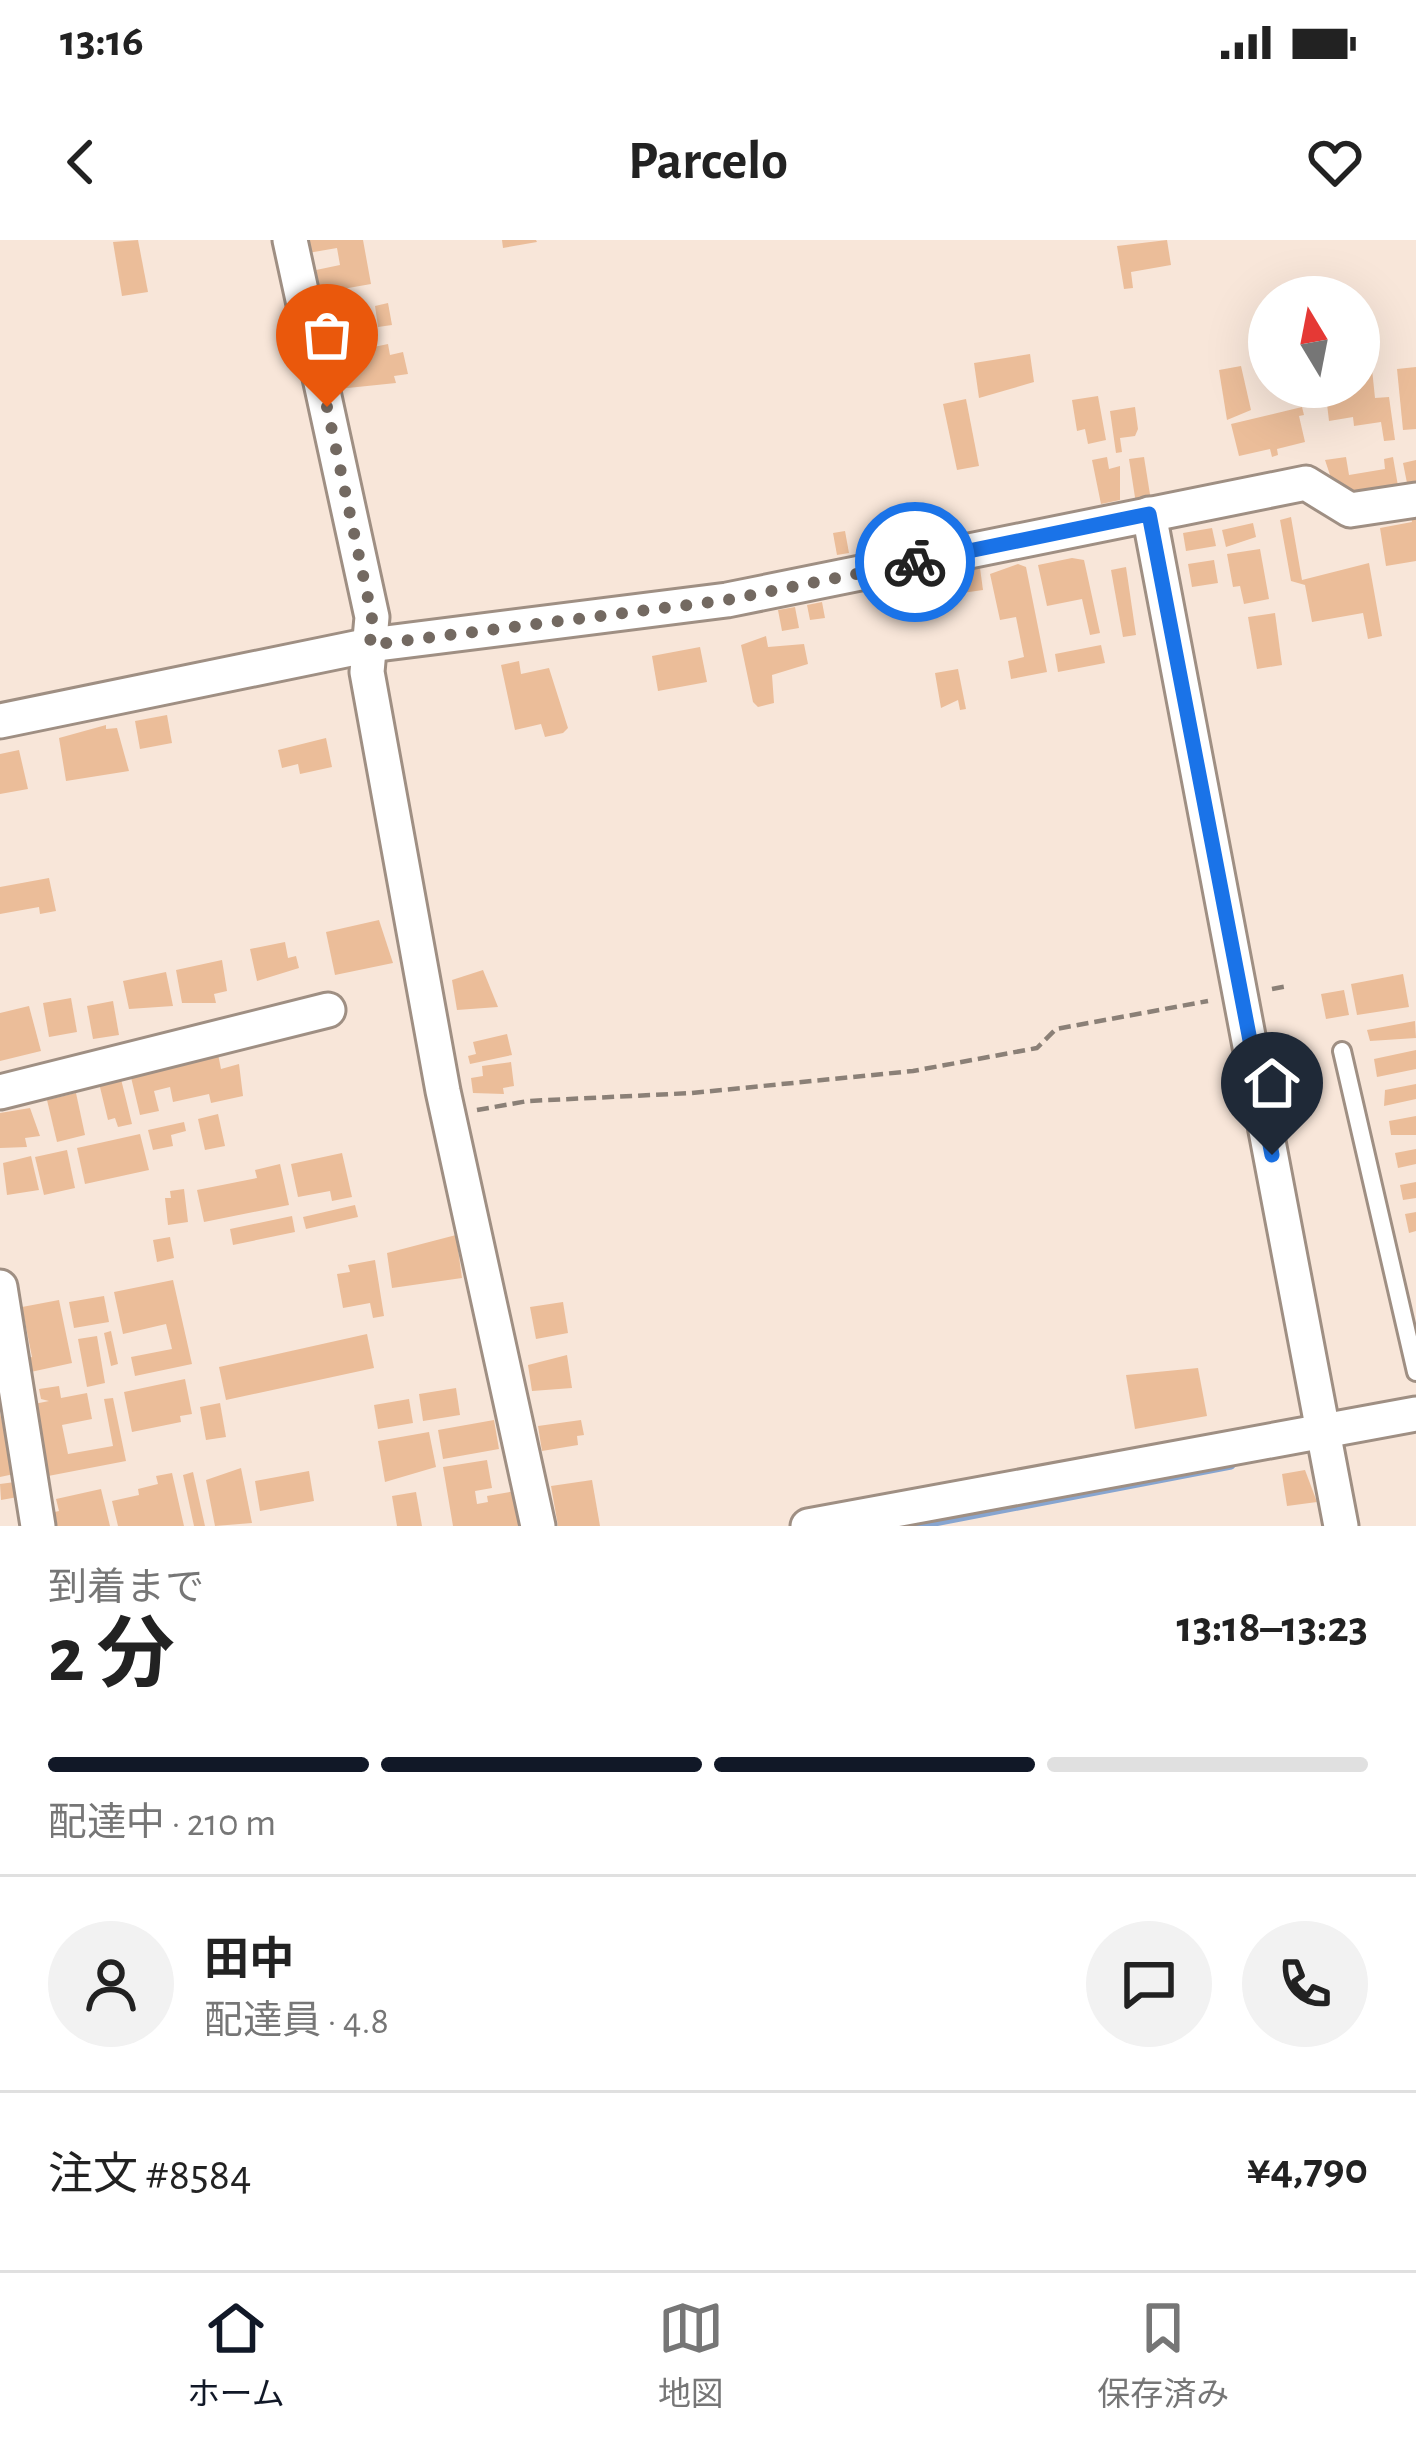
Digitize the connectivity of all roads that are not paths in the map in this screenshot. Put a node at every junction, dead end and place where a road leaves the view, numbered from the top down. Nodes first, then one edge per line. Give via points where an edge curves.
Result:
1 (290, 240) edge
2 (1416, 500) edge
3 (1149, 514) junction
4 (370, 645) junction
5 (0, 722) edge
6 (328, 1010) dead end
7 (1342, 1051) dead end
8 (0, 1092) edge
9 (0, 1287) edge
10 (6, 1362) edge
11 (1416, 1372) edge
12 (1416, 1414) edge
13 (1325, 1430) junction
14 (38, 1526) edge
15 (538, 1526) edge
16 (808, 1526) edge
17 (1341, 1526) edge

1 - 4 street via 372,617
2 - 3 street via 1350,510 1306,483
3 - 4 street via 727,600
3 - 13 street
4 - 5 street
4 - 15 street via 367,672 448,1115
6 - 8 street
7 - 11 lane
9 - 10 street
10 - 14 street
12 - 13 street
13 - 16 street
13 - 17 street

